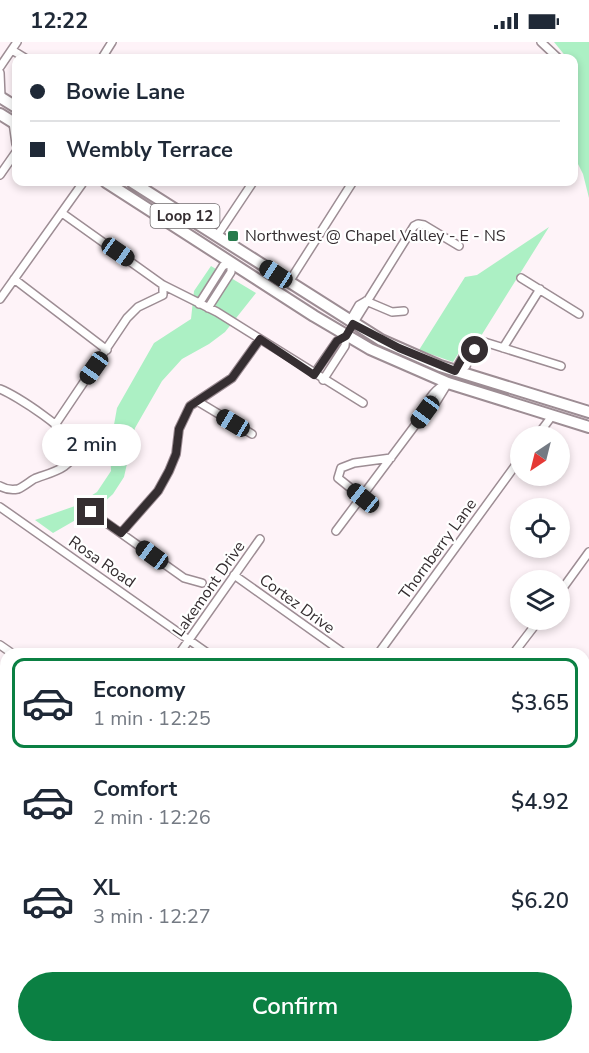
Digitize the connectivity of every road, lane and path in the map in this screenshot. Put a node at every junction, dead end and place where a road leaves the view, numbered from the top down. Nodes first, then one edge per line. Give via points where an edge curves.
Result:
1 (17, 42) edge
2 (541, 42) edge
3 (12, 50) junction
4 (18, 54) edge
5 (554, 54) edge
6 (0, 67) edge
7 (0, 73) edge
8 (0, 97) edge
9 (12, 158) edge
10 (0, 175) edge
11 (81, 186) edge
12 (112, 186) edge
13 (138, 186) edge
14 (250, 186) edge
15 (350, 186) edge
16 (62, 213) junction
17 (217, 237) junction
18 (459, 246) dead end
19 (239, 250) junction
20 (231, 262) junction
21 (521, 278) dead end
22 (15, 279) junction
23 (289, 282) junction
24 (163, 285) junction
25 (540, 289) junction
26 (0, 299) edge
27 (366, 301) junction
28 (199, 304) junction
29 (208, 308) junction
30 (404, 311) dead end
31 (579, 314) dead end
32 (353, 324) junction
33 (346, 336) junction
34 (260, 339) junction
35 (503, 348) junction
36 (107, 350) junction
37 (561, 366) dead end
38 (455, 371) junction
39 (314, 375) junction
40 (323, 380) junction
41 (448, 383) junction
42 (0, 388) edge
43 (196, 401) junction
44 (557, 402) junction
45 (363, 403) dead end
46 (589, 412) edge
47 (552, 416) junction
48 (55, 425) junction
49 (544, 426) edge
50 (589, 427) edge
51 (252, 435) dead end
52 (391, 458) junction
53 (510, 473) edge
54 (0, 486) edge
55 (363, 498) junction
56 (0, 507) edge
57 (91, 512) dead end
58 (336, 531) dead end
59 (121, 533) junction
60 (260, 539) dead end
61 (589, 552) edge
62 (234, 575) junction
63 (570, 578) edge
64 (202, 583) dead end
65 (531, 630) edge
66 (189, 640) junction
67 (183, 648) edge
68 (200, 648) edge
69 (337, 648) edge
70 (382, 648) edge
71 (518, 648) edge

1 - 3 street
2 - 5 street
3 - 4 street
3 - 6 street
7 - 8 street
9 - 10 street
11 - 16 street
12 - 20 main road, Loop 12
13 - 17 main road, Loop 12
14 - 17 street
15 - 23 street
16 - 22 street
16 - 24 street
17 - 19 main road, Loop 12
18 - 27 street via 418,224 410,230
19 - 20 main road
19 - 23 main road, Loop 12
20 - 28 street via 223,266
20 - 29 street via 231,272
20 - 33 main road, Loop 12
21 - 25 street
22 - 26 street
22 - 36 street
23 - 32 main road, Loop 12
24 - 28 street
24 - 36 street via 163,295 138,307
25 - 31 street
25 - 35 street
27 - 30 street via 392,312
27 - 32 street
28 - 29 street
29 - 34 street
32 - 33 main road
32 - 38 main road, Loop 12
33 - 39 street via 337,341
33 - 40 street via 345,346
33 - 41 main road, Loop 12
34 - 39 street
34 - 43 street via 232,378
35 - 37 street
35 - 38 street via 478,340
36 - 48 street
38 - 41 main road
38 - 44 main road, Loop 12
39 - 40 street
40 - 45 street
41 - 47 main road, Loop 12
41 - 52 street via 438,387
42 - 48 street
43 - 51 street
43 - 59 street via 183,416 176,454 158,491
44 - 46 main road, Loop 12
44 - 47 main road
47 - 49 street
47 - 50 main road, Loop 12
48 - 54 street via 74,445 63,468 18,489
52 - 55 street
52 - 55 street via 341,468 338,478
53 - 70 street, Thornberry Lane
55 - 58 street
56 - 66 street, Rosa Road
57 - 59 street
59 - 64 street via 184,578
60 - 62 street, Lakemont Drive
61 - 63 street
62 - 66 street, Lakemont Drive
62 - 69 street, Cortez Drive
65 - 71 street
66 - 67 street, Lakemont Drive
66 - 68 street, Rosa Road

